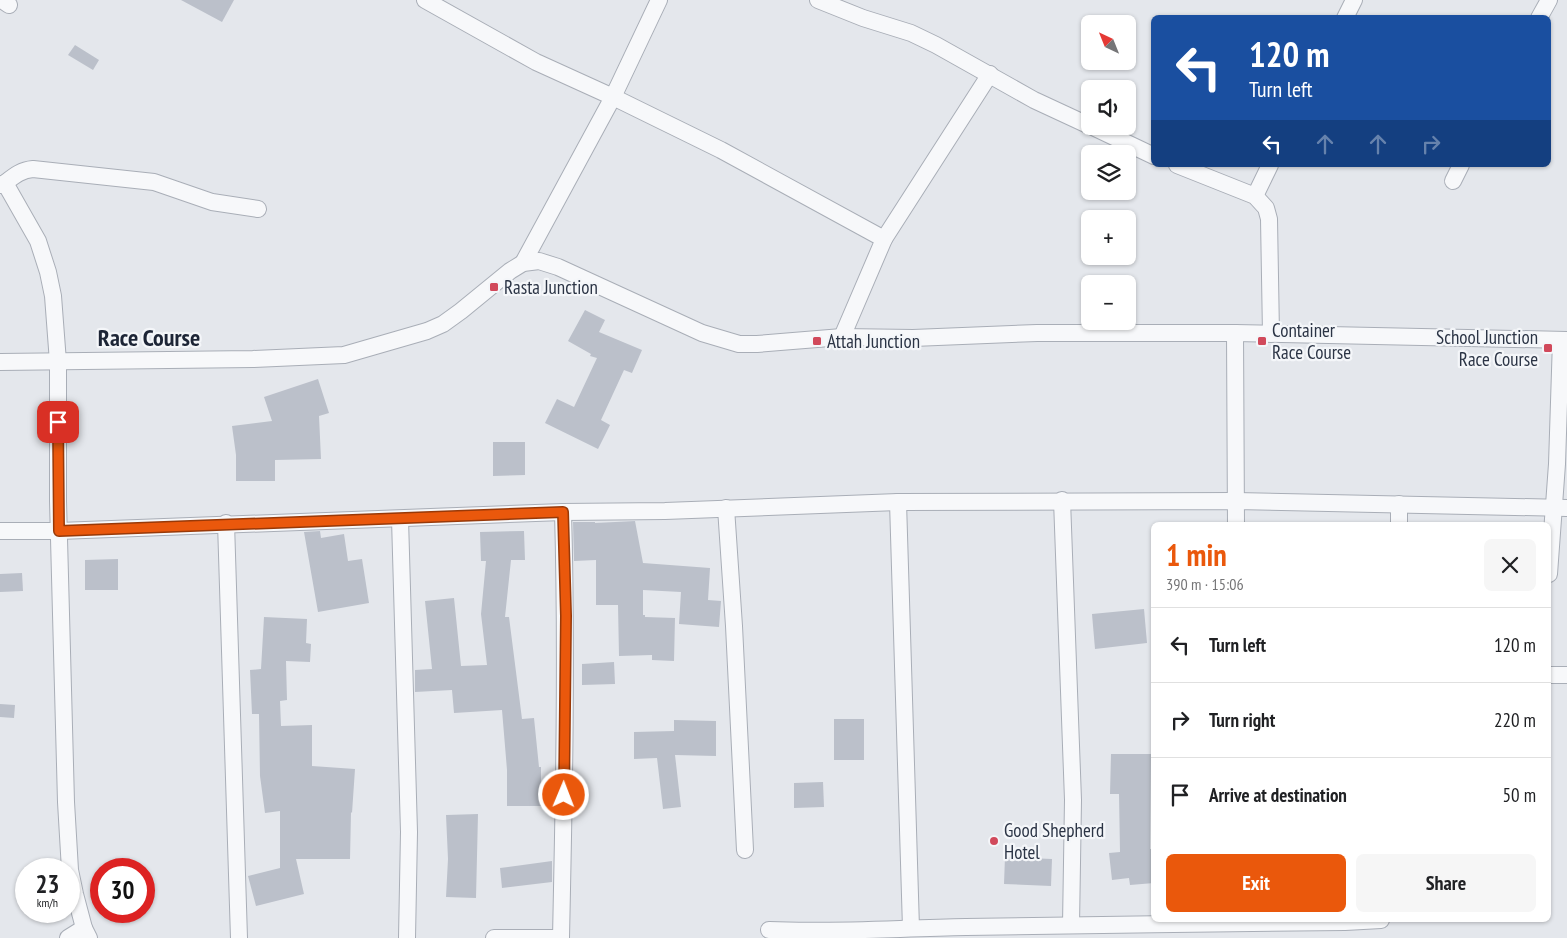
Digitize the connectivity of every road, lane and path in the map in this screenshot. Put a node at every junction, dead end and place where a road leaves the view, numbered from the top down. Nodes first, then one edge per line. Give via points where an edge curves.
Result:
1 (425, 0) edge
2 (659, 0) edge
3 (818, 0) edge
4 (1354, 0) edge
5 (1549, 0) edge
6 (1346, 15) edge
7 (1541, 15) edge
8 (990, 74) junction
9 (613, 97) junction
10 (1081, 122) edge
11 (1109, 135) edge
12 (1151, 155) edge
13 (1182, 167) edge
14 (1269, 167) edge
15 (1461, 167) edge
16 (1453, 181) dead end
17 (3, 184) edge
18 (1255, 196) junction
19 (258, 209) dead end
20 (884, 239) junction
21 (523, 263) junction
22 (1235, 333) junction
23 (1271, 334) junction
24 (842, 337) junction
25 (1564, 340) edge
26 (0, 362) edge
27 (58, 362) junction
28 (1062, 500) junction
29 (1236, 501) junction
30 (898, 502) junction
31 (1399, 504) junction
32 (726, 508) junction
33 (1561, 508) edge
34 (563, 512) junction
35 (400, 519) junction
36 (1236, 522) edge
37 (1399, 522) edge
38 (226, 523) junction
39 (0, 530) edge
40 (59, 531) junction
41 (1551, 563) edge
42 (1551, 675) edge
43 (1567, 675) edge
44 (745, 850) dead end
45 (1233, 922) edge
46 (1071, 925) junction
47 (911, 928) junction
48 (769, 930) dead end
49 (1129, 931) edge
50 (87, 933) edge
51 (68, 938) edge
52 (239, 938) edge
53 (407, 938) edge
54 (494, 938) edge

1 - 9 street via 536,62
2 - 9 street
3 - 8 street via 911,33
4 - 6 street
5 - 7 street
8 - 10 street via 1034,100
8 - 20 street
9 - 20 street via 721,150
9 - 21 street
11 - 12 street
13 - 18 street
14 - 18 street
15 - 16 street
17 - 19 street via 19,172 33,169 154,182 212,202
17 - 27 street via 38,241 48,272
18 - 23 street via 1266,208 1269,219
20 - 24 street
21 - 24 street via 539,261 558,267 702,333 739,344
21 - 27 street via 442,324 344,355
22 - 23 street
22 - 24 street
22 - 29 street
23 - 25 street
25 - 33 street via 1557,464
26 - 27 street
27 - 40 street
28 - 29 street
28 - 30 street
28 - 46 street via 1072,800
29 - 31 street
29 - 36 street
30 - 32 street
30 - 47 street
31 - 33 street
31 - 37 street
32 - 34 street
32 - 44 street
33 - 41 street
34 - 35 street
34 - 54 street via 566,616 561,938
35 - 38 street
35 - 53 street via 409,832
38 - 40 street
38 - 52 street
39 - 40 street
40 - 50 street via 70,870
42 - 43 street
45 - 49 street
46 - 47 street
46 - 49 street
47 - 48 street via 812,932
50 - 51 street

